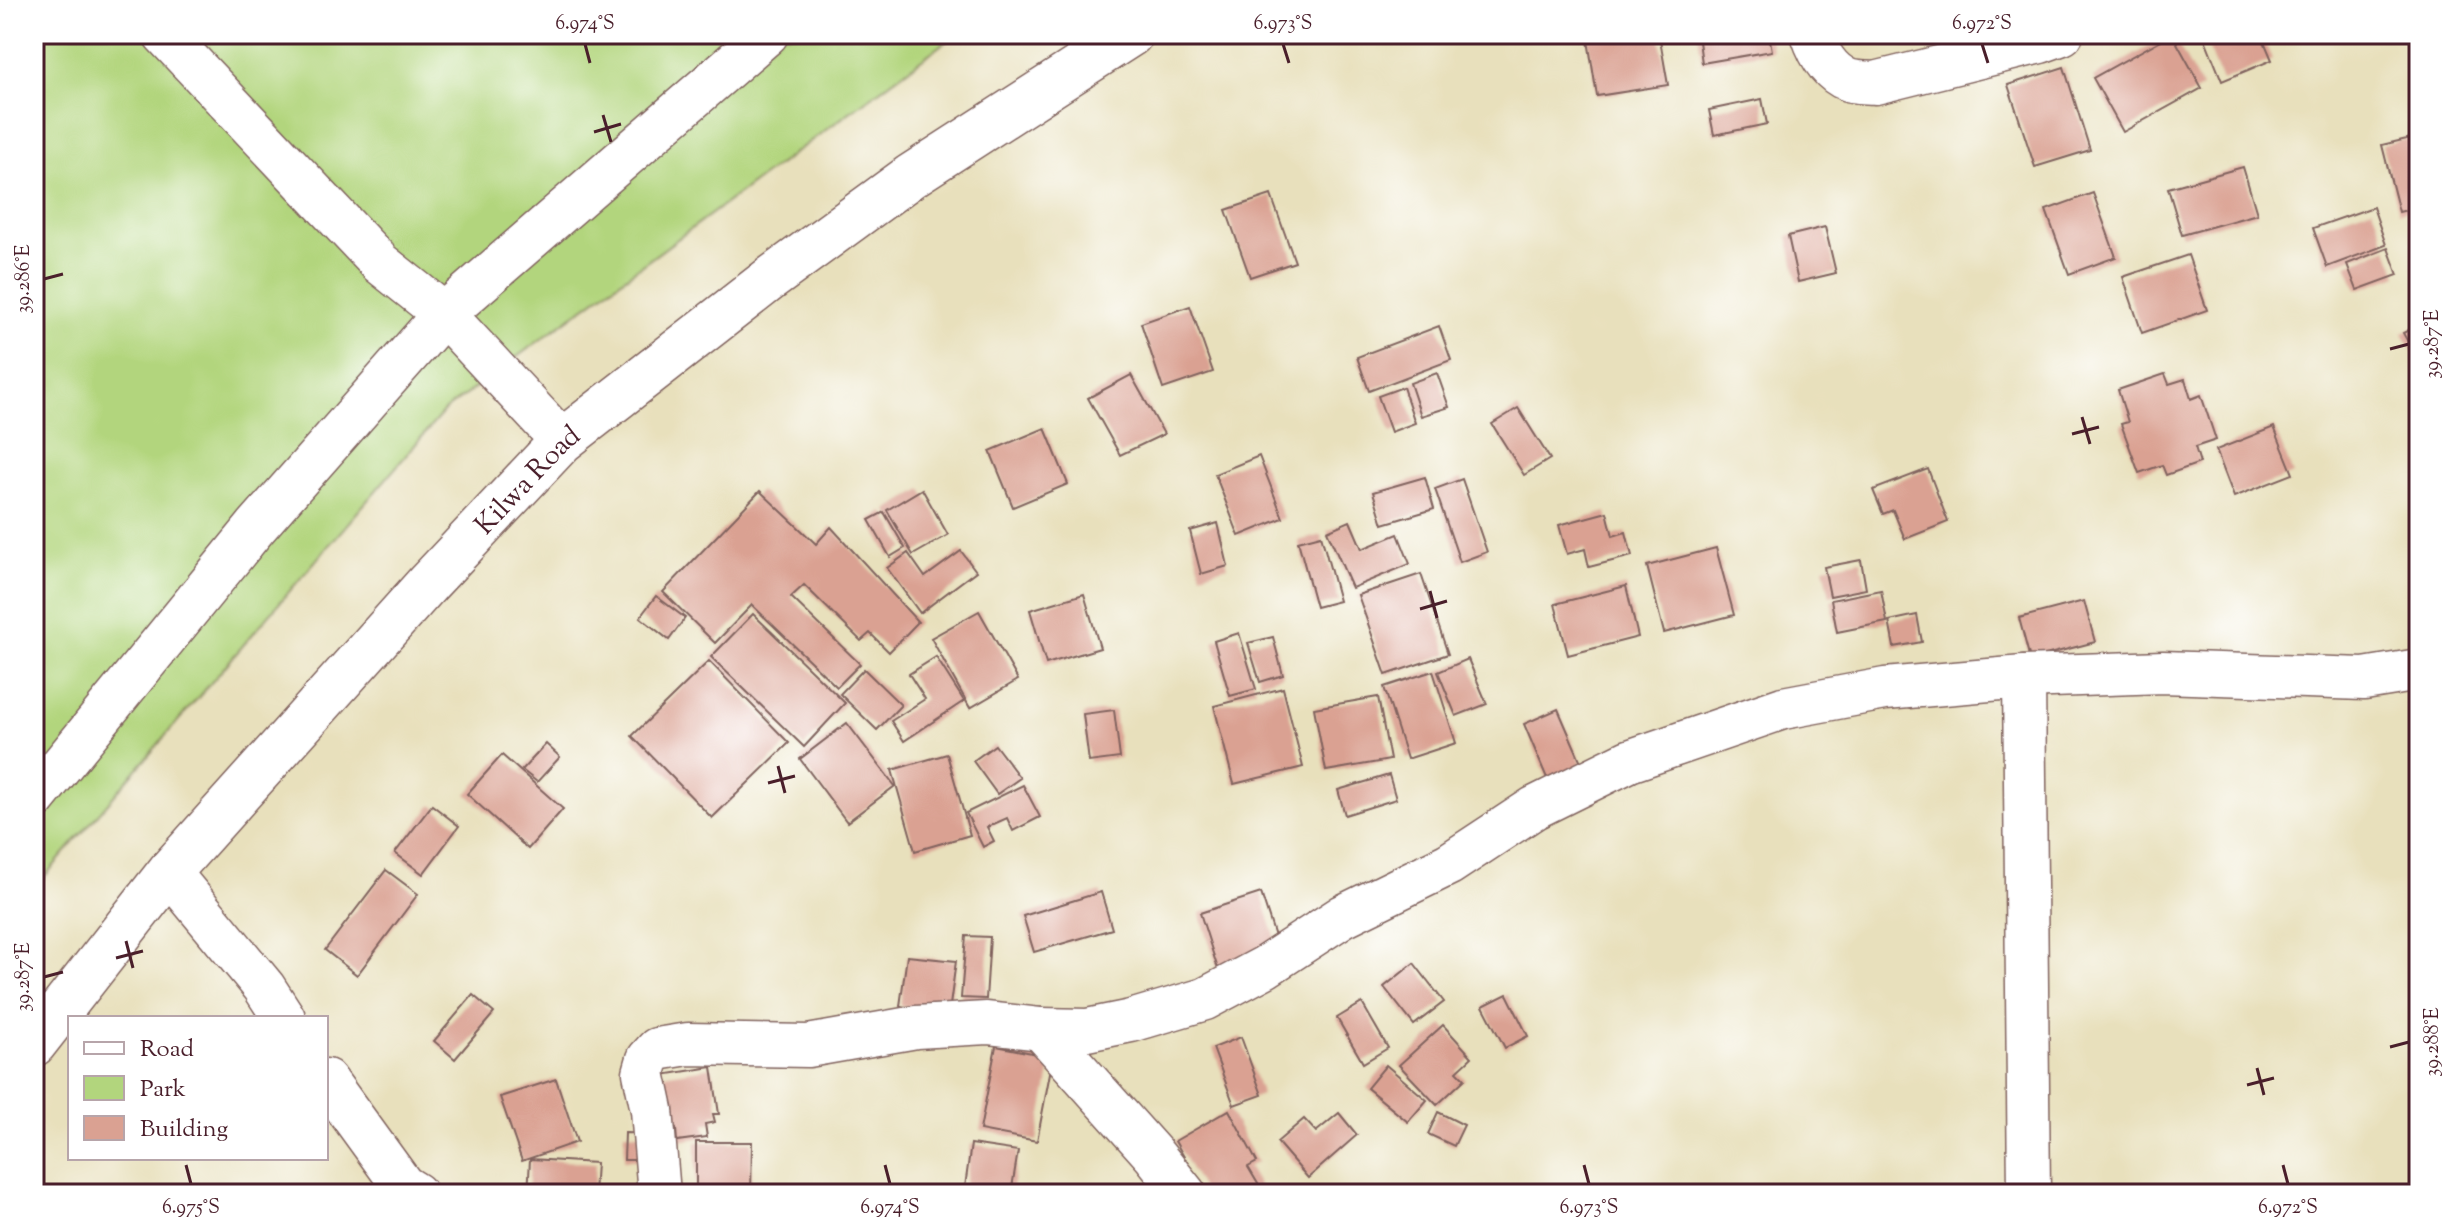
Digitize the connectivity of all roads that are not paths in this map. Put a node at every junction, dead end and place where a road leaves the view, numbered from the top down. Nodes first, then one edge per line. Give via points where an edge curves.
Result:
1 (164, 34) edge
2 (767, 34) edge
3 (1131, 34) edge
4 (1812, 34) edge
5 (2062, 34) edge
6 (444, 314) junction
7 (562, 441) junction
8 (2419, 670) edge
9 (2024, 677) junction
10 (34, 799) edge
11 (169, 872) junction
12 (283, 1016) edge
13 (1041, 1029) junction
14 (34, 1044) edge
15 (328, 1083) edge
16 (416, 1194) edge
17 (659, 1194) edge
18 (1185, 1194) edge
19 (2029, 1194) edge

1 - 6 street via 380,263
2 - 6 street
3 - 7 highway, Kilwa Road via 911,176
4 - 5 street via 1818,53 1834,71 1849,80 1875,83
6 - 7 street
6 - 10 street via 256,527
7 - 11 highway, Kilwa Road
8 - 9 street via 2364,679 2163,672
9 - 13 street via 1885,689 1783,708 1629,761 1534,808 1449,864 1343,916 1205,999 1087,1030
9 - 19 street
11 - 12 street
11 - 14 highway, Kilwa Road
13 - 17 street via 987,1023 916,1027 808,1046 688,1044 657,1049 644,1073
13 - 18 street
15 - 16 street via 403,1186

